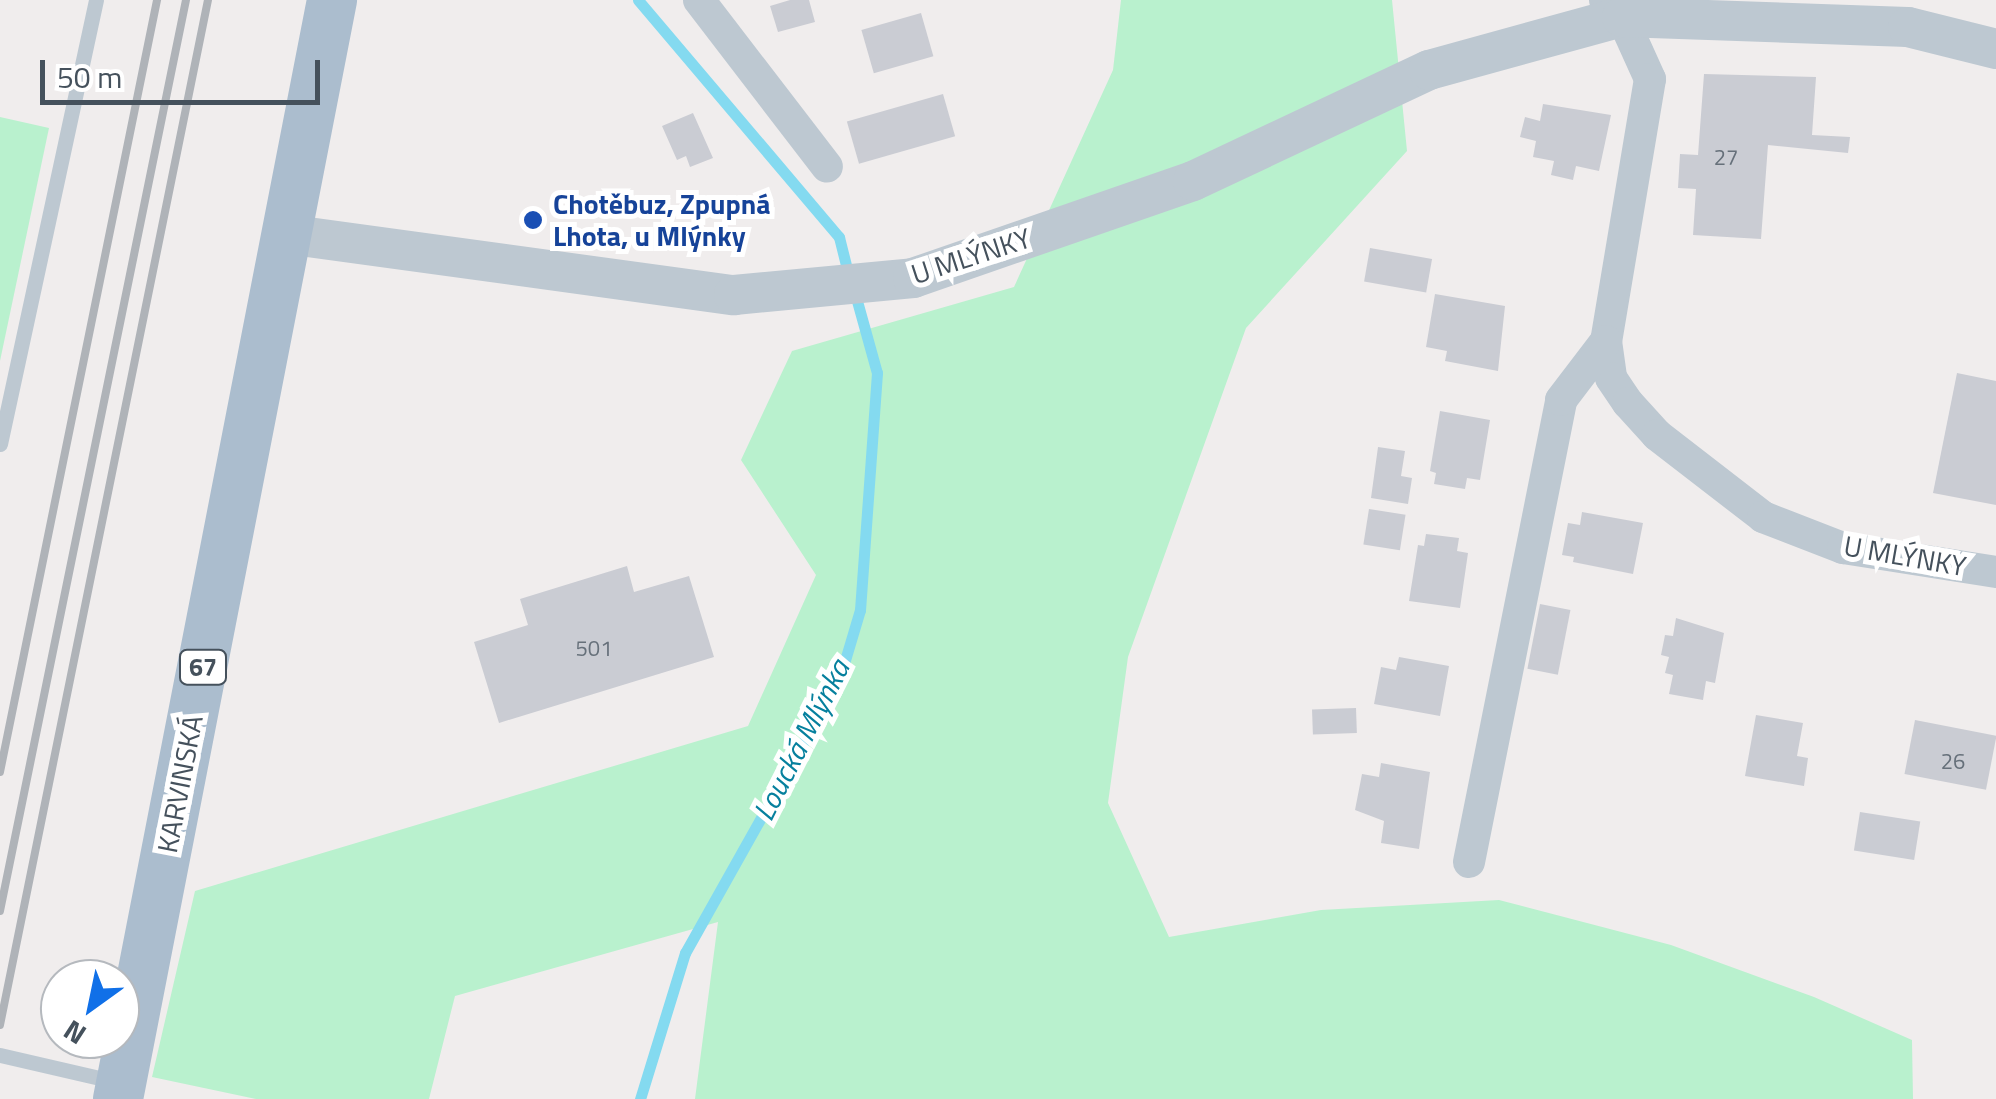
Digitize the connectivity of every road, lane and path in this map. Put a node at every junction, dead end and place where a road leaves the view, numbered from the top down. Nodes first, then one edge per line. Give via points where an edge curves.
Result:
1 (96, 0) edge
2 (332, 0) edge
3 (699, 0) edge
4 (1614, 9) edge
5 (1911, 14) edge
6 (1996, 48) edge
7 (826, 166) dead end
8 (286, 234) junction
9 (1606, 341) junction
10 (0, 444) edge
11 (1996, 572) edge
12 (1469, 862) dead end
13 (0, 1055) edge
14 (120, 1091) edge

1 - 10 lane
2 - 8 main road, 67
3 - 7 street
4 - 5 street, U MLÝNKY
4 - 8 street, U MLÝNKY via 1429,70 1193,181 913,278 734,295
4 - 9 street, U MLÝNKY via 1650,79
5 - 6 street, U MLÝNKY
8 - 14 main road, KARVINSKÁ / 67
9 - 11 street, U MLÝNKY via 1611,378 1638,414 1763,517 1843,548
9 - 12 street, U MLÝNKY via 1561,400
13 - 14 lane

